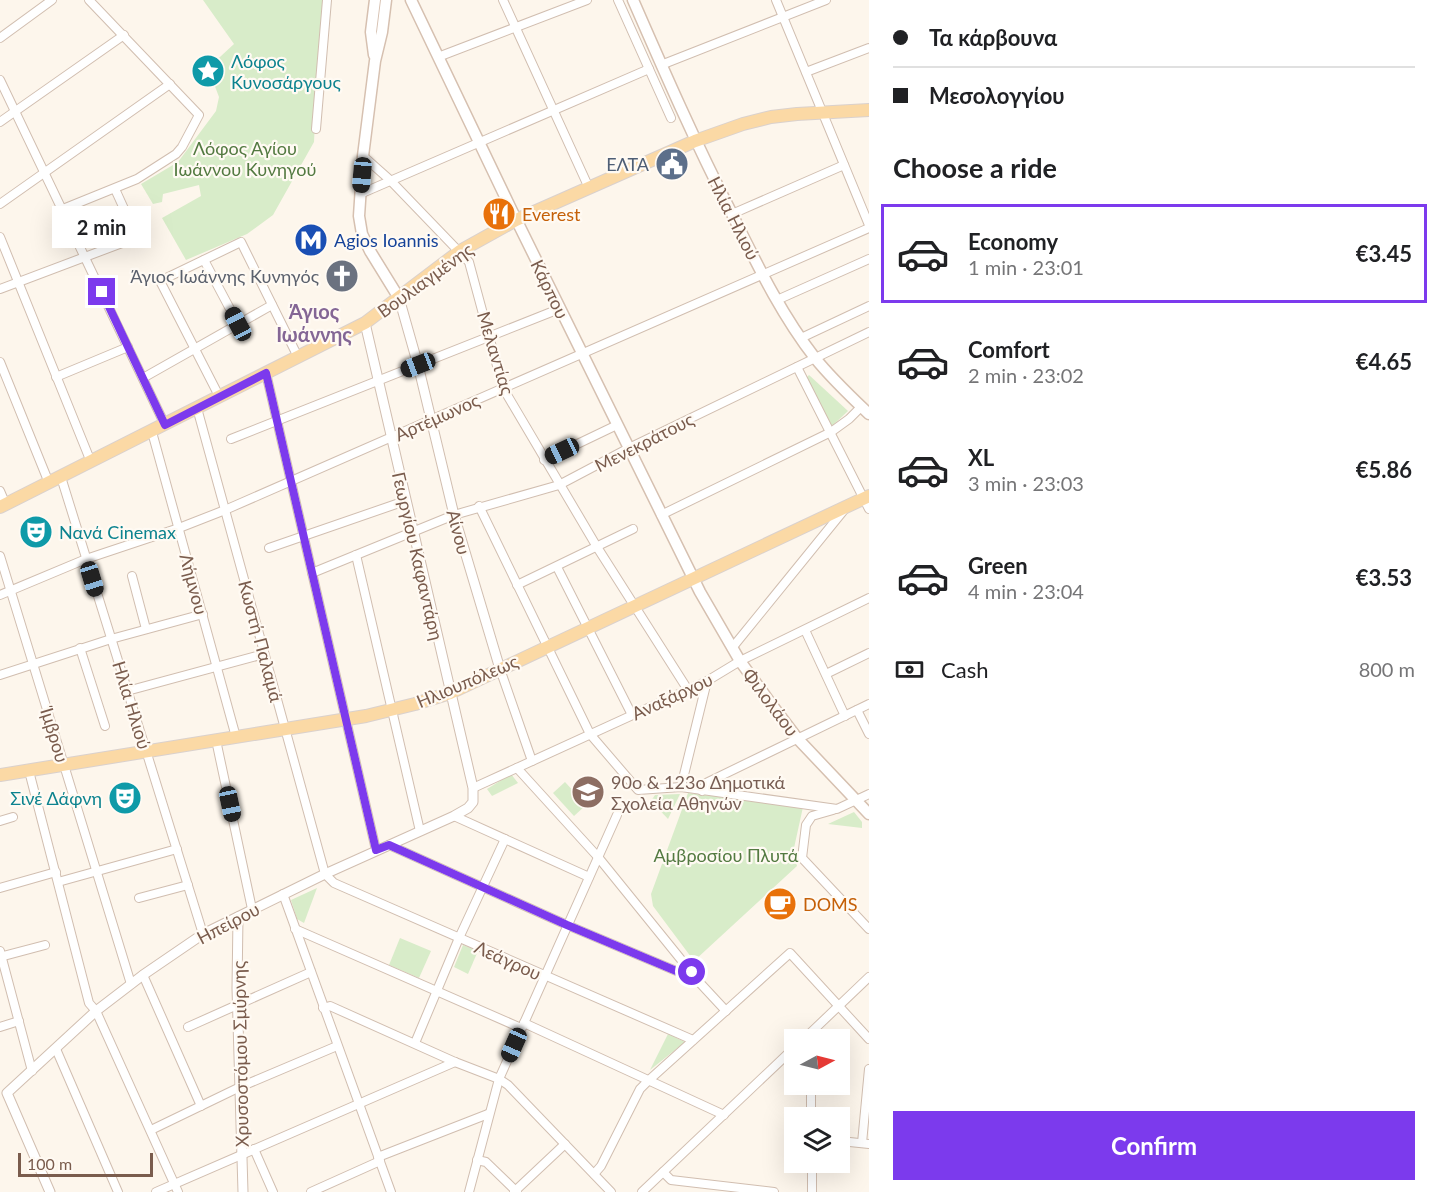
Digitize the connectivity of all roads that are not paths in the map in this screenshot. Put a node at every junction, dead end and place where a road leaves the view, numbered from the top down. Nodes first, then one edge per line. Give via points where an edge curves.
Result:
1 (51, 0) edge
2 (89, 0) edge
3 (327, 0) edge
4 (375, 0) edge
5 (411, 0) edge
6 (503, 0) edge
7 (587, 0) edge
8 (618, 0) edge
9 (633, 0) edge
10 (776, 0) edge
11 (826, 0) edge
12 (384, 3) edge
13 (783, 17) junction
14 (515, 28) junction
15 (124, 35) junction
16 (0, 38) edge
17 (869, 48) edge
18 (438, 57) junction
19 (375, 61) junction
20 (661, 65) junction
21 (649, 69) junction
22 (806, 72) junction
23 (0, 80) edge
24 (170, 84) junction
25 (554, 110) junction
26 (869, 110) edge
27 (15, 112) junction
28 (822, 113) junction
29 (671, 118) dead end
30 (0, 122) edge
31 (316, 129) dead end
32 (695, 141) junction
33 (479, 142) junction
34 (363, 156) junction
35 (844, 165) junction
36 (44, 173) junction
37 (390, 180) junction
38 (589, 188) junction
39 (115, 189) junction
40 (360, 194) junction
41 (0, 204) edge
42 (63, 209) junction
43 (125, 211) dead end
44 (732, 214) junction
45 (516, 220) junction
46 (869, 227) edge
47 (0, 237) edge
48 (138, 237) dead end
49 (460, 251) junction
50 (85, 256) junction
51 (204, 260) junction
52 (869, 260) edge
53 (762, 275) junction
54 (18, 282) junction
55 (0, 289) edge
56 (399, 298) junction
57 (777, 300) junction
58 (272, 305) junction
59 (869, 306) edge
60 (559, 309) junction
61 (365, 323) junction
62 (238, 324) junction
63 (869, 332) edge
64 (489, 337) junction
65 (801, 338) junction
66 (128, 347) junction
67 (196, 348) junction
68 (582, 354) junction
69 (298, 357) junction
70 (815, 358) junction
71 (0, 362) edge
72 (418, 365) junction
73 (797, 367) junction
74 (266, 373) junction
75 (56, 377) junction
76 (143, 378) junction
77 (378, 380) junction
78 (503, 388) junction
79 (219, 396) junction
80 (197, 408) junction
81 (865, 410) edge
82 (277, 420) junction
83 (431, 420) junction
84 (165, 425) junction
85 (616, 425) junction
86 (152, 432) junction
87 (831, 432) junction
88 (391, 437) junction
89 (231, 439) dead end
90 (628, 449) junction
91 (544, 460) junction
92 (91, 462) junction
93 (61, 477) junction
94 (291, 481) junction
95 (49, 483) junction
96 (559, 485) junction
97 (0, 491) edge
98 (405, 501) junction
99 (867, 501) edge
100 (849, 505) junction
101 (3, 506) edge
102 (479, 507) junction
103 (225, 510) junction
104 (454, 515) junction
105 (661, 515) junction
106 (179, 528) junction
107 (633, 529) dead end
108 (412, 531) junction
109 (304, 536) junction
110 (597, 547) junction
111 (269, 548) dead end
112 (356, 555) junction
113 (0, 556) edge
114 (86, 559) junction
115 (557, 567) junction
116 (312, 573) junction
117 (132, 576) dead end
118 (691, 578) junction
119 (517, 585) junction
120 (11, 591) junction
121 (0, 595) edge
122 (869, 598) edge
123 (634, 606) junction
124 (202, 615) junction
125 (588, 627) junction
126 (146, 629) junction
127 (805, 630) junction
128 (111, 639) junction
129 (546, 647) junction
130 (80, 648) junction
131 (732, 648) junction
132 (869, 653) edge
133 (264, 654) junction
134 (740, 661) junction
135 (33, 664) junction
136 (217, 668) junction
137 (500, 669) junction
138 (825, 674) junction
139 (0, 675) edge
140 (707, 681) junction
141 (688, 690) junction
142 (127, 691) junction
143 (450, 693) junction
144 (869, 704) edge
145 (392, 710) junction
146 (857, 710) junction
147 (632, 715) junction
148 (845, 716) junction
149 (346, 719) junction
150 (105, 726) dead end
151 (285, 729) junction
152 (590, 734) junction
153 (869, 734) edge
154 (236, 737) junction
155 (797, 738) junction
156 (216, 740) junction
157 (146, 752) junction
158 (532, 761) junction
159 (64, 765) junction
160 (517, 768) junction
161 (29, 771) junction
162 (0, 775) edge
163 (473, 788) junction
164 (681, 788) junction
165 (702, 791) junction
166 (869, 794) edge
167 (856, 800) junction
168 (837, 809) junction
169 (617, 814) dead end
170 (869, 814) edge
171 (454, 816) junction
172 (13, 818) dead end
173 (0, 821) edge
174 (420, 831) junction
175 (505, 839) junction
176 (389, 845) junction
177 (177, 849) junction
178 (376, 850) junction
179 (598, 857) junction
180 (96, 871) junction
181 (56, 872) junction
182 (325, 874) junction
183 (589, 877) junction
184 (58, 882) junction
185 (188, 885) junction
186 (482, 886) junction
187 (0, 888) edge
188 (283, 894) junction
189 (139, 898) dead end
190 (252, 909) junction
191 (238, 917) junction
192 (567, 925) junction
193 (296, 929) junction
194 (869, 929) edge
195 (203, 934) junction
196 (459, 938) junction
197 (45, 945) dead end
198 (1, 955) edge
199 (310, 972) junction
200 (692, 972) junction
201 (143, 975) junction
202 (545, 976) junction
203 (869, 977) edge
204 (131, 984) junction
205 (437, 990) junction
206 (238, 1005) junction
207 (839, 1006) junction
208 (323, 1008) junction
209 (96, 1011) junction
210 (726, 1011) junction
211 (19, 1021) junction
212 (523, 1025) junction
213 (0, 1027) edge
214 (188, 1028) dead end
215 (815, 1029) edge
216 (869, 1039) edge
217 (693, 1040) junction
218 (415, 1043) junction
219 (337, 1046) junction
220 (56, 1049) junction
221 (784, 1057) edge
222 (455, 1062) junction
223 (869, 1069) edge
224 (32, 1071) junction
225 (499, 1079) junction
226 (648, 1081) junction
227 (240, 1088) junction
228 (4, 1095) edge
229 (358, 1103) junction
230 (201, 1106) junction
231 (488, 1114) junction
232 (724, 1114) junction
233 (151, 1130) junction
234 (850, 1142) edge
235 (866, 1143) edge
236 (565, 1144) junction
237 (254, 1149) junction
238 (242, 1154) junction
239 (379, 1159) junction
240 (477, 1160) junction
241 (663, 1172) junction
242 (812, 1173) edge
243 (594, 1174) junction
244 (175, 1184) junction
245 (727, 1190) edge
246 (468, 1191) edge
247 (50, 1192) edge
248 (118, 1192) edge
249 (156, 1192) edge
250 (178, 1192) edge
251 (243, 1192) edge
252 (273, 1192) edge
253 (311, 1192) edge
254 (391, 1192) edge
255 (515, 1192) edge
256 (611, 1192) edge
257 (642, 1192) edge
258 (774, 1192) edge
259 (812, 1192) edge

1 - 16 street
2 - 15 street
3 - 31 street
4 - 19 main road via 371,32
5 - 18 main road, Κάρπου
6 - 14 street
7 - 14 street
8 - 21 street
9 - 20 main road, Ηλία Ηλιού
10 - 13 street
11 - 13 street
12 - 19 main road
13 - 20 street
13 - 22 street
14 - 18 street
14 - 25 street
15 - 24 street
15 - 27 street
17 - 22 street
18 - 33 main road, Κάρπου
19 - 34 main road
20 - 32 main road, Ηλία Ηλιού
21 - 25 street
21 - 29 street
22 - 28 street
23 - 27 street
24 - 36 street
24 - 39 street via 199,115 176,154
25 - 33 street
25 - 38 street
26 - 28 main road, Βουλιαγμένης
27 - 30 street
27 - 36 street
28 - 32 main road, Βουλιαγμένης via 771,117
28 - 35 street
32 - 38 main road, Βουλιαγμένης
32 - 44 main road, Ηλία Ηλιού
33 - 37 street
33 - 45 main road, Κάρπου
34 - 37 street, Μελαντίας
34 - 40 main road
35 - 44 street
35 - 46 street
36 - 41 street
36 - 42 street
37 - 40 street
37 - 49 street, Μελαντίας
38 - 45 main road, Βουλιαγμένης
39 - 42 street
39 - 43 street
40 - 56 main road via 362,234
42 - 50 street
44 - 53 main road, Ηλία Ηλιού
45 - 49 main road, Βουλιαγμένης
45 - 60 main road, Κάρπου
46 - 53 street, Αρτέμωνος
47 - 54 street
48 - 50 street
49 - 56 main road, Βουλιαγμένης
49 - 64 street, Μελαντίας via 469,262
50 - 54 street
50 - 66 street
51 - 58 street via 241,242
51 - 62 street
51 - 67 street via 160,281
52 - 57 street
53 - 57 main road, Ηλία Ηλιού
53 - 68 street, Αρτέμωνος
54 - 55 street
54 - 75 street
56 - 61 main road, Βουλιαγμένης
56 - 72 street, Αίνου
57 - 65 main road, Ηλία Ηλιού
58 - 62 street
58 - 69 street
59 - 65 street
60 - 64 street
60 - 68 main road, Κάρπου
61 - 69 main road, Βουλιαγμένης
61 - 77 street, Γεωργίου Καφαντάρη
62 - 67 street
63 - 70 street, Μενεκράτους
64 - 72 street
64 - 78 street, Μελαντίας
65 - 70 main road, Ηλία Ηλιού
66 - 75 street
66 - 76 street
67 - 76 street
67 - 79 street
68 - 78 street, Αρτέμωνος
68 - 85 main road, Κάρπου
69 - 74 main road, Βουλιαγμένης
70 - 73 street, Μενεκράτους
70 - 81 main road, Ηλία Ηλιού
71 - 95 street
72 - 77 street
72 - 83 street, Αίνου
73 - 87 street
73 - 90 street, Μενεκράτους
74 - 79 main road, Βουλιαγμένης
74 - 82 street
75 - 92 street
76 - 84 street
77 - 82 street
77 - 88 street, Γεωργίου Καφαντάρη
78 - 83 street, Αρτέμωνος
78 - 91 street, Μελαντίας
79 - 80 main road, Βουλιαγμένης
80 - 84 main road, Βουλιαγμένης
80 - 103 street, Κωστή Παλαμά
81 - 87 street
82 - 89 street
82 - 94 street
83 - 88 street, Αρτέμωνος
83 - 104 street, Αίνου
84 - 86 main road, Βουλιαγμένης
85 - 90 main road, Κάρπου
85 - 91 street
86 - 92 main road, Βουλιαγμένης
86 - 106 street, Λήμνου
87 - 99 street
87 - 105 street
88 - 94 street, Αρτέμωνος
88 - 98 street, Γεωργίου Καφαντάρη
90 - 96 street, Μενεκράτους
90 - 105 main road, Κάρπου
91 - 96 street, Μελαντίας
92 - 93 main road, Βουλιαγμένης
93 - 95 main road, Βουλιαγμένης
93 - 114 street, Ηλία Ηλιού
94 - 103 street, Αρτέμωνος
94 - 109 street
95 - 101 main road, Βουλιαγμένης
96 - 102 street, Μενεκράτους
96 - 110 street, Μελαντίας
97 - 101 street
98 - 108 street, Γεωργίου Καφαντάρη
98 - 109 street
99 - 100 main road, Ηλιουπόλεως
100 - 118 main road, Ηλιουπόλεως
100 - 131 street
102 - 104 street, Μενεκράτους
102 - 119 street
103 - 106 street, Αρτέμωνος
103 - 133 street, Κωστή Παλαμά
104 - 108 street, Μενεκράτους
104 - 137 street, Αίνου
105 - 118 main road, Κάρπου
106 - 114 street, Αρτέμωνος
106 - 124 street, Λήμνου
107 - 110 street
108 - 112 street, Μενεκράτους
108 - 143 street, Γεωργίου Καφαντάρη
109 - 111 street
109 - 116 street
110 - 115 street
110 - 123 street, Μελαντίας
112 - 116 street, Μενεκράτους
112 - 145 street
113 - 120 street, Ίμβρου
114 - 120 street, Αρτέμωνος
114 - 128 street, Ηλία Ηλιού
115 - 119 street
115 - 125 street
116 - 149 street
117 - 126 street
118 - 123 main road, Ηλιουπόλεως
118 - 131 main road, Φιλολάου
119 - 129 street
120 - 121 street, Αρτέμωνος
120 - 135 street, Ίμβρου
122 - 127 street, Αναξάρχου
123 - 125 main road, Ηλιουπόλεως
123 - 141 street, Μελαντίας
124 - 126 street
124 - 136 street, Λήμνου
125 - 129 main road, Ηλιουπόλεως
125 - 147 street
126 - 128 street
127 - 134 street, Αναξάρχου
127 - 138 street
128 - 130 street
128 - 142 street, Ηλία Ηλιού
129 - 137 main road, Ηλιουπόλεως
129 - 152 street
130 - 135 street
130 - 150 street
131 - 134 main road, Φιλολάου
132 - 138 street
133 - 136 street
133 - 151 street, Κωστή Παλαμά
134 - 140 street, Αναξάρχου
134 - 155 main road, Φιλολάου
135 - 139 street
135 - 159 street, Ίμβρου
136 - 142 street
136 - 154 street, Λήμνου
137 - 143 main road, Ηλιουπόλεως
137 - 158 street, Αίνου
138 - 148 street
140 - 141 street, Αναξάρχου
140 - 164 street
141 - 147 street, Αναξάρχου
142 - 157 street, Ηλία Ηλιού
143 - 145 main road, Ηλιουπόλεως
143 - 163 street, Γεωργίου Καφαντάρη
144 - 146 street
145 - 149 main road, Ηλιουπόλεως
145 - 174 street
146 - 148 street
146 - 153 street
147 - 152 street, Αναξάρχου
148 - 155 street
149 - 151 main road, Ηλιουπόλεως
149 - 178 street
151 - 154 main road, Ηλιουπόλεως
151 - 182 street, Κωστή Παλαμά
152 - 158 street, Αναξάρχου
152 - 164 street via 638,790
154 - 156 main road, Ηλιουπόλεως
155 - 165 street via 706,783
155 - 167 main road, Φιλολάου
156 - 157 main road, Ηλιουπόλεως
156 - 190 street
157 - 159 main road, Ηλιουπόλεως
157 - 177 street, Ηλία Ηλιού
158 - 160 street, Αναξάρχου
159 - 161 main road, Ηλιουπόλεως
159 - 180 street, Ίμβρου
160 - 163 street, Αναξάρχου
160 - 179 street
161 - 162 main road, Ηλιουπόλεως
161 - 181 street
163 - 171 street, Ηπείρου via 472,805
164 - 165 street
165 - 168 street
166 - 167 street
167 - 168 street
167 - 170 main road, Φιλολάου
168 - 194 street via 812,816 806,825 801,855
169 - 179 street
171 - 174 street, Ηπείρου
171 - 175 street
172 - 173 street
174 - 176 street, Ηπείρου
175 - 183 street
175 - 186 street
176 - 178 street, Ηπείρου
176 - 186 street
177 - 180 street
177 - 185 street, Ηλία Ηλιού
178 - 182 street, Ηπείρου
179 - 183 street
179 - 200 street
180 - 184 street
180 - 204 street, Ίμβρου
181 - 184 street
181 - 187 street
182 - 188 street, Ηπείρου
182 - 196 street, Λεάγρου via 334,883
183 - 192 street
184 - 209 street via 89,1003
185 - 189 street
185 - 195 street, Ηλία Ηλιού
186 - 192 street
186 - 196 street
188 - 190 street, Ηπείρου
188 - 193 street
190 - 191 street, Ηπείρου
191 - 195 street, Ηπείρου
191 - 206 street, Χρυσοστόμου Σμύρνης
192 - 200 street via 681,973
192 - 202 street
193 - 199 street
193 - 205 street
195 - 201 street, Ηπείρου
196 - 202 street, Λεάγρου
196 - 205 street
197 - 198 street
198 - 211 street
199 - 206 street
199 - 208 street
200 - 210 street
201 - 204 street, Ηπείρου
201 - 230 street
202 - 212 street
202 - 217 street, Λεάγρου
203 - 207 street
204 - 209 street, Ηπείρου
205 - 212 street
205 - 218 street
206 - 214 street
206 - 227 street, Χρυσοστόμου Σμύρνης
207 - 210 street via 790,953
207 - 215 street
207 - 216 street
208 - 218 street via 330,1006
208 - 219 street
209 - 220 street, Ηπείρου
209 - 233 street
210 - 217 street
211 - 213 street
211 - 224 street
212 - 225 street
212 - 226 street
217 - 226 street
218 - 222 street
219 - 227 street
219 - 229 street
220 - 224 street, Ηπείρου
220 - 248 street
221 - 232 street
222 - 225 street
222 - 229 street
223 - 235 street
224 - 228 street, Ηπείρου
225 - 231 street
225 - 236 street
226 - 232 street
226 - 243 street
227 - 230 street
227 - 238 street, Χρυσοστόμου Σμύρνης
228 - 247 street
229 - 237 street
229 - 239 street
230 - 233 street
231 - 239 street
231 - 240 street
232 - 241 street
233 - 244 street
234 - 235 street
236 - 243 street
236 - 255 street
237 - 238 street
237 - 252 street
238 - 244 street
238 - 251 street, Χρυσοστόμου Σμύρνης
239 - 253 street
239 - 254 street
240 - 246 street
240 - 255 street via 486,1162
241 - 245 street via 671,1180
241 - 257 street
242 - 259 street
243 - 256 street
244 - 249 street
244 - 250 street
245 - 258 street

